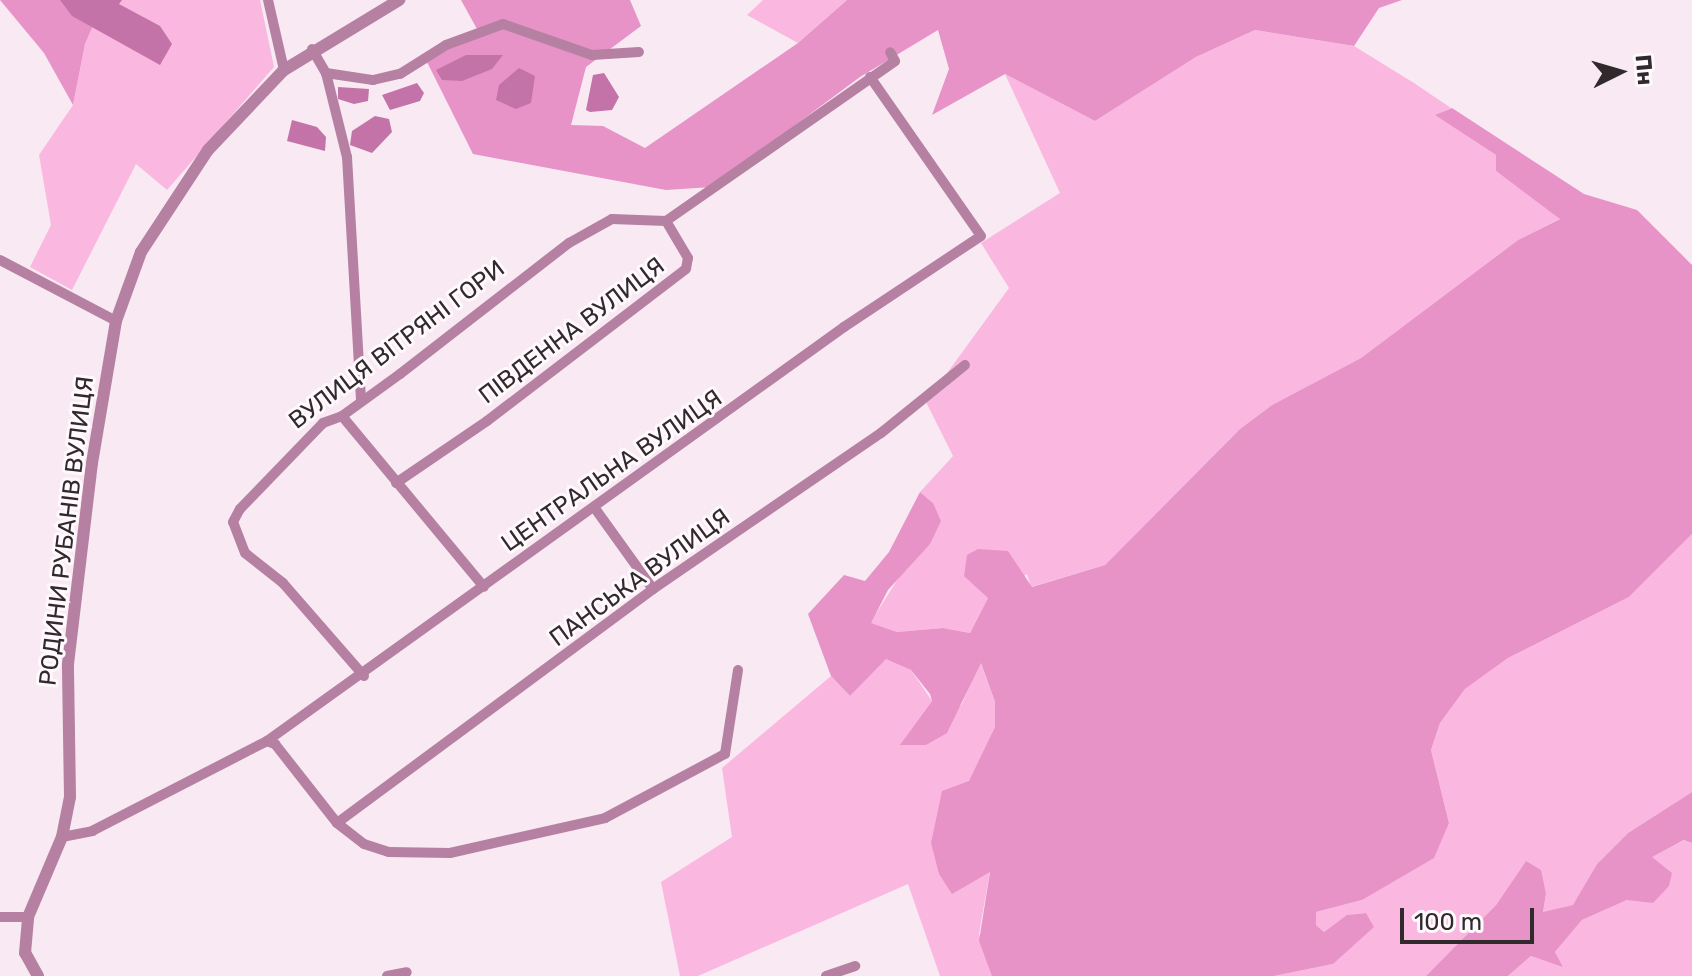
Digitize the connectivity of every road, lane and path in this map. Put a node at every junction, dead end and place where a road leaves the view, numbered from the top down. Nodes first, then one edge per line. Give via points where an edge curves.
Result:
1 (268, 0) edge
2 (399, 0) edge
3 (312, 49) junction
4 (639, 52) dead end
5 (890, 52) dead end
6 (284, 70) junction
7 (326, 73) junction
8 (870, 77) junction
9 (666, 221) junction
10 (0, 261) edge
11 (116, 321) junction
12 (965, 365) dead end
13 (361, 401) junction
14 (342, 416) junction
15 (396, 483) junction
16 (594, 507) junction
17 (484, 587) junction
18 (653, 589) junction
19 (738, 670) dead end
20 (364, 676) junction
21 (267, 741) junction
22 (337, 823) junction
23 (62, 837) junction
24 (0, 917) edge
25 (28, 917) junction
26 (855, 966) dead end
27 (407, 972) dead end
28 (38, 976) edge
29 (387, 976) edge
30 (826, 976) edge

1 - 6 street
2 - 3 street, РОДИНИ РУБАНІВ ВУЛИЦЯ
3 - 6 street, РОДИНИ РУБАНІВ ВУЛИЦЯ
3 - 7 street
4 - 7 street via 592,55 503,24 446,45 400,74 373,80
5 - 8 street, ПІВДЕННА ВУЛИЦЯ via 895,61
6 - 11 street, РОДИНИ РУБАНІВ ВУЛИЦЯ via 208,150 141,252
7 - 13 street via 352,196 351,290
8 - 9 street, ПІВДЕННА ВУЛИЦЯ
8 - 16 street, ЦЕНТРАЛЬНА ВУЛИЦЯ via 981,236 844,327
9 - 13 street, ВУЛИЦЯ ВІТРЯНІ ГОРИ via 630,217 594,227 539,263
9 - 15 street, ПІВДЕННА ВУЛИЦЯ via 688,258 686,269 487,421
10 - 11 street
11 - 23 street, РОДИНИ РУБАНІВ ВУЛИЦЯ via 92,463 68,664 70,797
12 - 18 street, ПАНСЬКА ВУЛИЦЯ via 881,433
13 - 14 street, ВУЛИЦЯ ВІТРЯНІ ГОРИ
14 - 15 street
14 - 20 street, ВУЛИЦЯ ВІТРЯНІ ГОРИ via 308,435 233,522 245,553 283,583
15 - 17 street
16 - 17 street, ЦЕНТРАЛЬНА ВУЛИЦЯ
16 - 18 street
17 - 20 street, ЦЕНТРАЛЬНА ВУЛИЦЯ
18 - 22 street, ПАНСЬКА ВУЛИЦЯ
19 - 22 street via 725,754 605,818 415,856 364,844
20 - 21 street, ЦЕНТРАЛЬНА ВУЛИЦЯ
21 - 22 street via 275,744
21 - 23 street, ЦЕНТРАЛЬНА ВУЛИЦЯ via 92,831
23 - 25 street, РОДИНИ РУБАНІВ ВУЛИЦЯ
24 - 25 street
25 - 28 street, РОДИНИ РУБАНІВ ВУЛИЦЯ via 25,953
26 - 30 street
27 - 29 street

